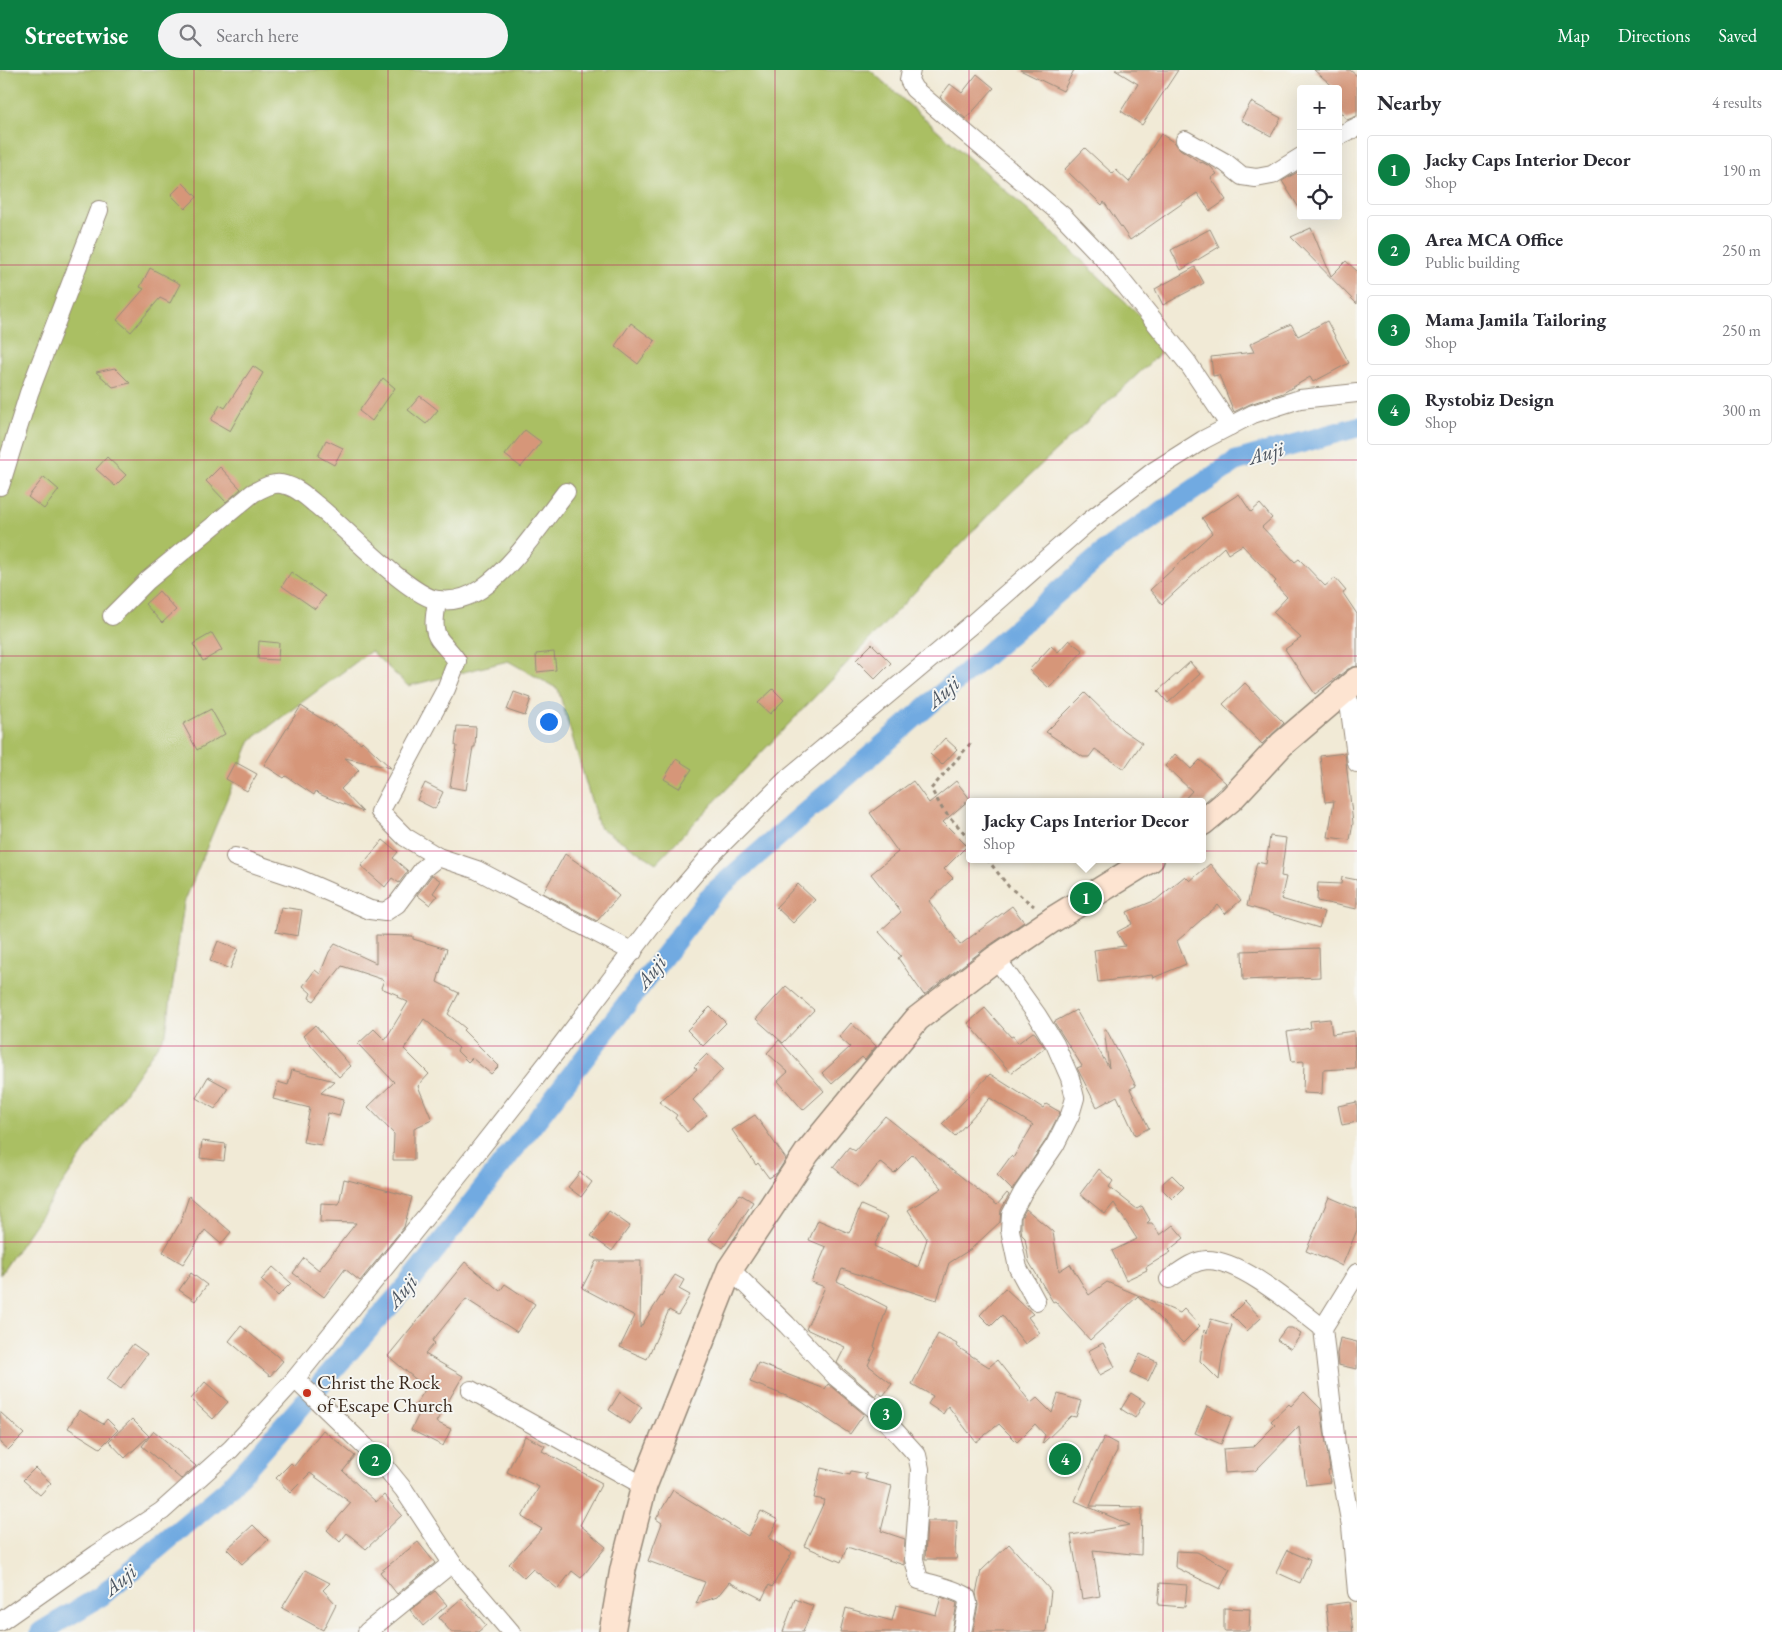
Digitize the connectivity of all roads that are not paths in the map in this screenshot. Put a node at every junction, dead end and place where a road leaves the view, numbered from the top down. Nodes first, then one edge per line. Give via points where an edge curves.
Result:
1 (911, 70) edge
2 (1357, 127) edge
3 (1342, 134) edge
4 (1185, 140) dead end
5 (1297, 160) edge
6 (99, 210) dead end
7 (1357, 393) edge
8 (1230, 426) junction
9 (0, 486) edge
10 (566, 492) dead end
11 (437, 600) junction
12 (112, 616) dead end
13 (1352, 684) edge
14 (1357, 763) edge
15 (1206, 820) edge
16 (438, 856) junction
17 (235, 857) dead end
18 (1145, 863) edge
19 (633, 952) junction
20 (996, 958) junction
21 (730, 1269) junction
22 (1357, 1273) edge
23 (1170, 1279) dead end
24 (1036, 1301) dead end
25 (1323, 1328) junction
26 (298, 1382) junction
27 (472, 1390) dead end
28 (644, 1486) junction
29 (452, 1563) junction
30 (1357, 1592) edge
31 (0, 1622) edge
32 (367, 1632) edge
33 (511, 1632) edge
34 (612, 1632) edge
35 (962, 1632) edge

1 - 8 street via 909,80 914,89 1062,215 1105,260 1187,362
2 - 3 street
4 - 5 street via 1242,176 1272,176
6 - 9 street via 29,392
7 - 8 street via 1300,399 1253,414
8 - 19 street via 1154,471 1088,522 788,778 709,857
10 - 11 street via 513,561 481,589 457,600
11 - 12 street via 422,594 397,576 301,492 285,484 269,484 148,580
11 - 16 street via 434,626 438,638 457,661 446,690 380,812 405,837
13 - 14 street
13 - 15 street via 1282,744 1231,799
16 - 17 street via 423,868 397,904 384,912 370,910 297,878
16 - 19 street via 477,870
18 - 20 street
19 - 26 street
20 - 21 street via 917,1019 807,1153
20 - 24 street via 1056,1044 1075,1098 1055,1145 1011,1215 1010,1230 1018,1268
21 - 28 street
21 - 35 street via 836,1377 877,1411 917,1455 920,1470 914,1559 917,1573 919,1580 966,1596 968,1603
22 - 25 street
23 - 25 street via 1192,1264 1206,1260 1219,1262 1246,1273
25 - 30 street via 1336,1444 1352,1526
26 - 29 street via 382,1463 404,1490
26 - 31 street via 231,1449 162,1511
27 - 28 street
28 - 34 street via 623,1569
29 - 32 street
29 - 33 street

